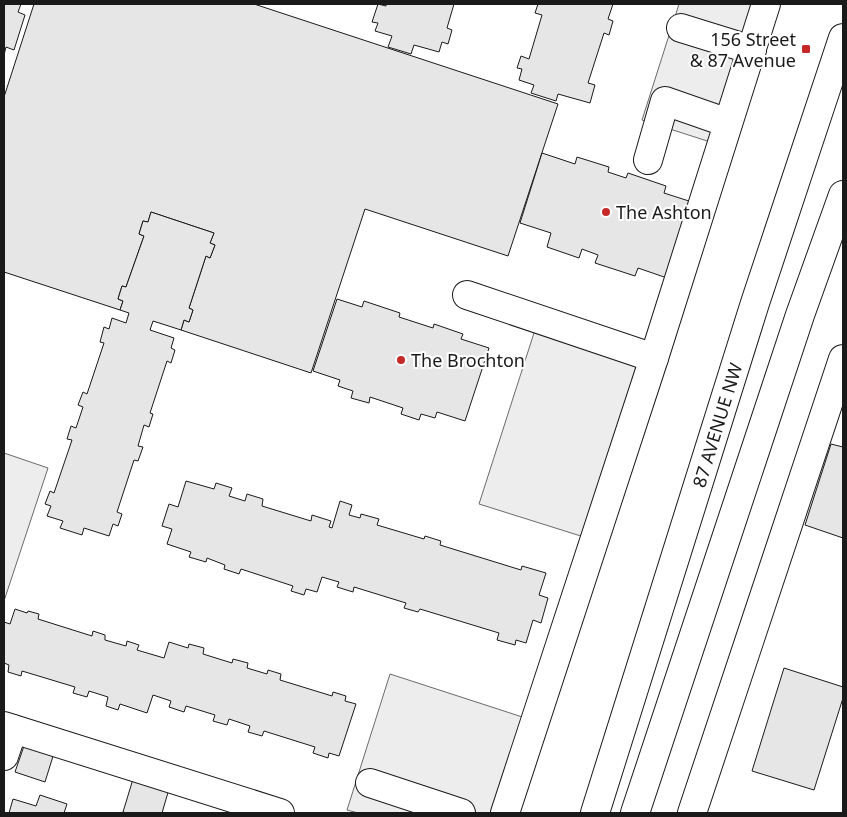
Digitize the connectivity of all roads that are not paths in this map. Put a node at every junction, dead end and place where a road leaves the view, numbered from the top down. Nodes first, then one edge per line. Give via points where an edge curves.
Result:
1 (766, 4) edge
2 (681, 28) dead end
3 (843, 38) edge
4 (752, 50) junction
5 (728, 124) junction
6 (648, 160) dead end
7 (843, 195) edge
8 (467, 295) dead end
9 (654, 358) junction
10 (841, 373) edge
11 (8, 728) edge
12 (4, 756) edge
13 (370, 783) dead end
14 (280, 813) edge
15 (461, 813) edge
16 (505, 813) edge
17 (595, 813) edge
18 (635, 813) edge
19 (692, 813) edge

1 - 4 main road
2 - 4 main road
3 - 17 main road, 87 AVENUE NW via 755,303
4 - 5 main road
5 - 6 main road via 665,101
5 - 9 main road
7 - 18 main road
8 - 9 main road
9 - 16 main road
10 - 19 main road
11 - 12 main road
11 - 14 main road
13 - 15 main road

